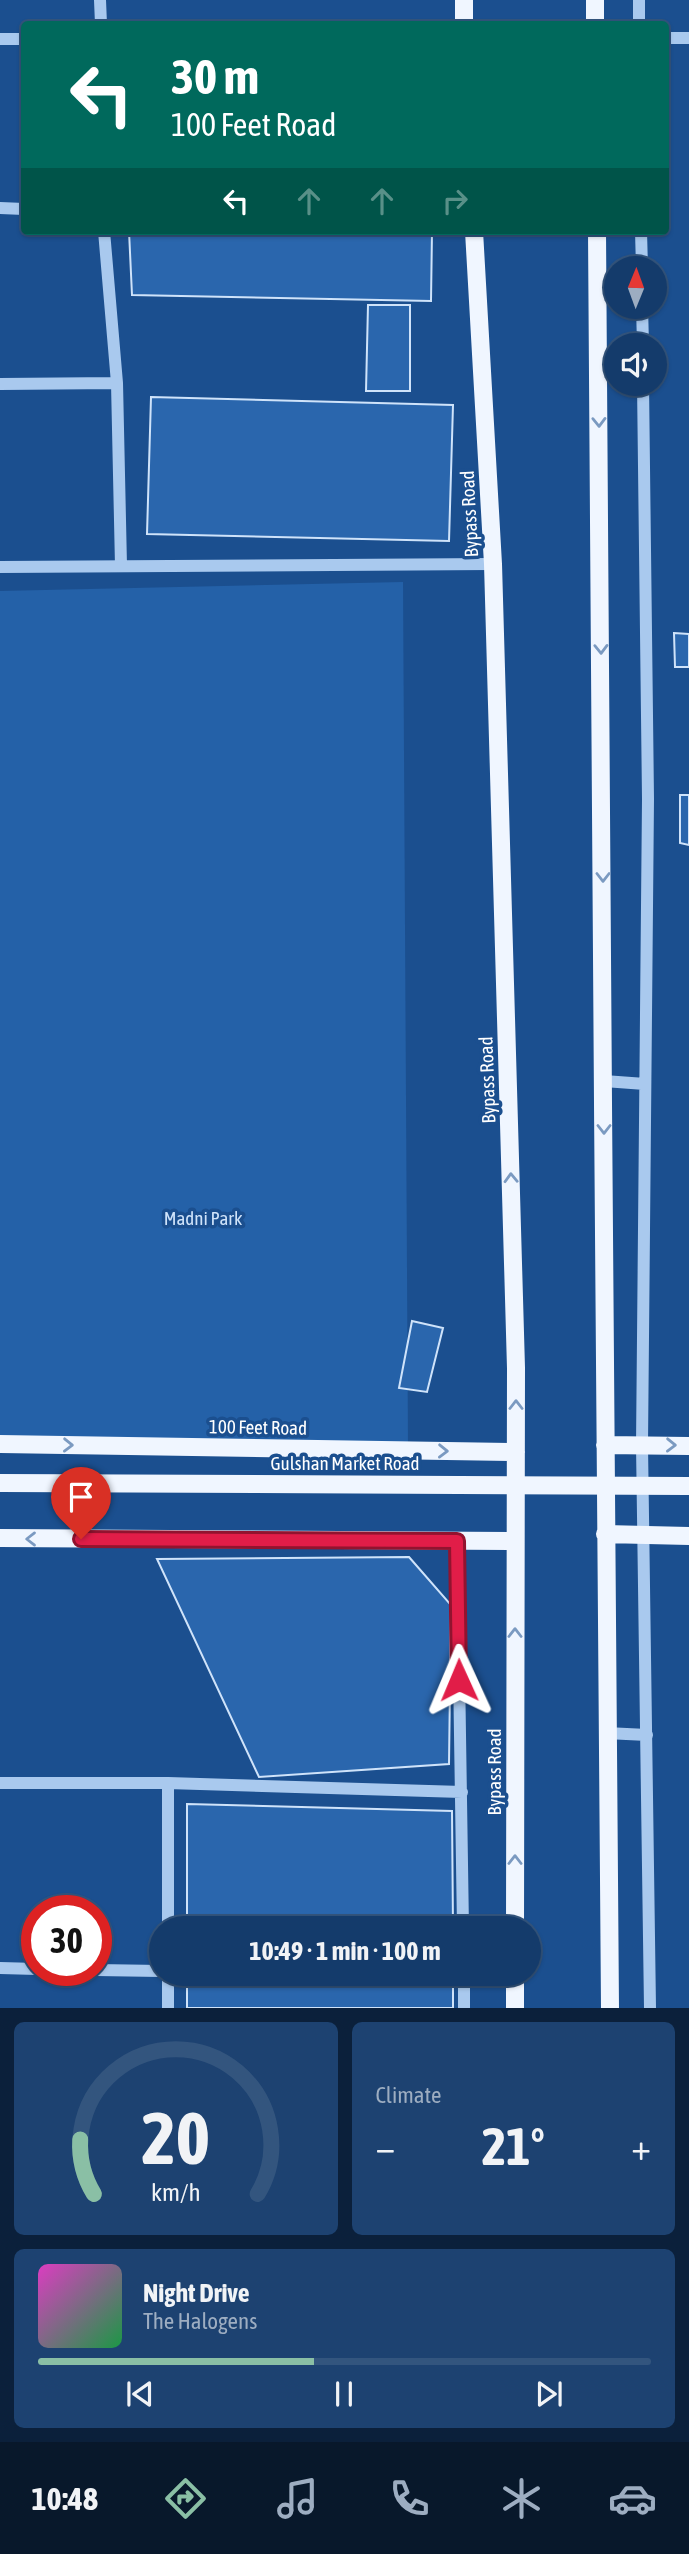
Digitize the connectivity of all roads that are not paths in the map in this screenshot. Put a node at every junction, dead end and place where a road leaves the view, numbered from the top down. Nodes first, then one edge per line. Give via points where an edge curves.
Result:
1 (100, 0) edge
2 (464, 0) edge
3 (594, 0) edge
4 (639, 0) edge
5 (101, 21) edge
6 (464, 21) edge
7 (595, 21) edge
8 (639, 21) edge
9 (669, 38) edge
10 (689, 38) edge
11 (0, 39) edge
12 (21, 39) edge
13 (0, 208) edge
14 (21, 209) edge
15 (104, 235) edge
16 (474, 235) edge
17 (597, 235) edge
18 (641, 235) edge
19 (642, 256) edge
20 (0, 383) edge
21 (117, 383) junction
22 (643, 396) edge
23 (493, 564) junction
24 (121, 566) junction
25 (0, 567) edge
26 (604, 1081) junction
27 (645, 1084) junction
28 (0, 1444) edge
29 (605, 1445) junction
30 (642, 1445) junction
31 (689, 1446) edge
32 (516, 1452) junction
33 (0, 1483) edge
34 (689, 1486) edge
35 (606, 1534) junction
36 (644, 1535) junction
37 (689, 1536) edge
38 (0, 1538) edge
39 (457, 1541) junction
40 (516, 1541) junction
41 (606, 1733) junction
42 (647, 1735) junction
43 (0, 1783) edge
44 (168, 1783) junction
45 (461, 1792) junction
46 (168, 1916) edge
47 (463, 1916) edge
48 (515, 1916) edge
49 (0, 1968) edge
50 (21, 1969) edge
51 (112, 1970) edge
52 (149, 1970) edge
53 (168, 1986) edge
54 (464, 1986) edge
55 (515, 1986) edge
56 (168, 2008) edge
57 (464, 2008) edge
58 (515, 2008) edge
59 (610, 2008) edge
60 (650, 2008) edge

1 - 5 street
2 - 6 main road
3 - 7 main road
4 - 8 street
9 - 10 street
11 - 12 street
13 - 14 street
15 - 21 street
16 - 23 main road, Bypass Road
17 -> 26 main road
18 - 19 street
20 - 21 street
21 - 24 street
22 - 27 street via 648,785
23 - 24 street
32 -> 23 main road, Bypass Road
24 - 25 street
26 - 27 street
26 -> 29 main road
27 - 30 street
28 -> 32 main road, 100 Feet Road
29 - 30 main road
29 - 35 main road
30 -> 31 main road
30 - 36 street
32 - 40 main road, Bypass Road
33 - 34 main road, Gulshan Market Road, bridge
35 - 36 main road
35 - 41 main road
36 - 37 main road
36 - 42 street
39 -> 38 main road
39 - 40 main road
39 - 45 street
48 -> 40 main road, Bypass Road
41 - 42 street
41 - 59 main road
42 - 60 street
43 - 44 street
44 - 45 street
44 - 46 street
45 - 47 street
49 - 50 street
51 - 52 street
53 - 56 street
54 - 57 street
55 - 58 main road

